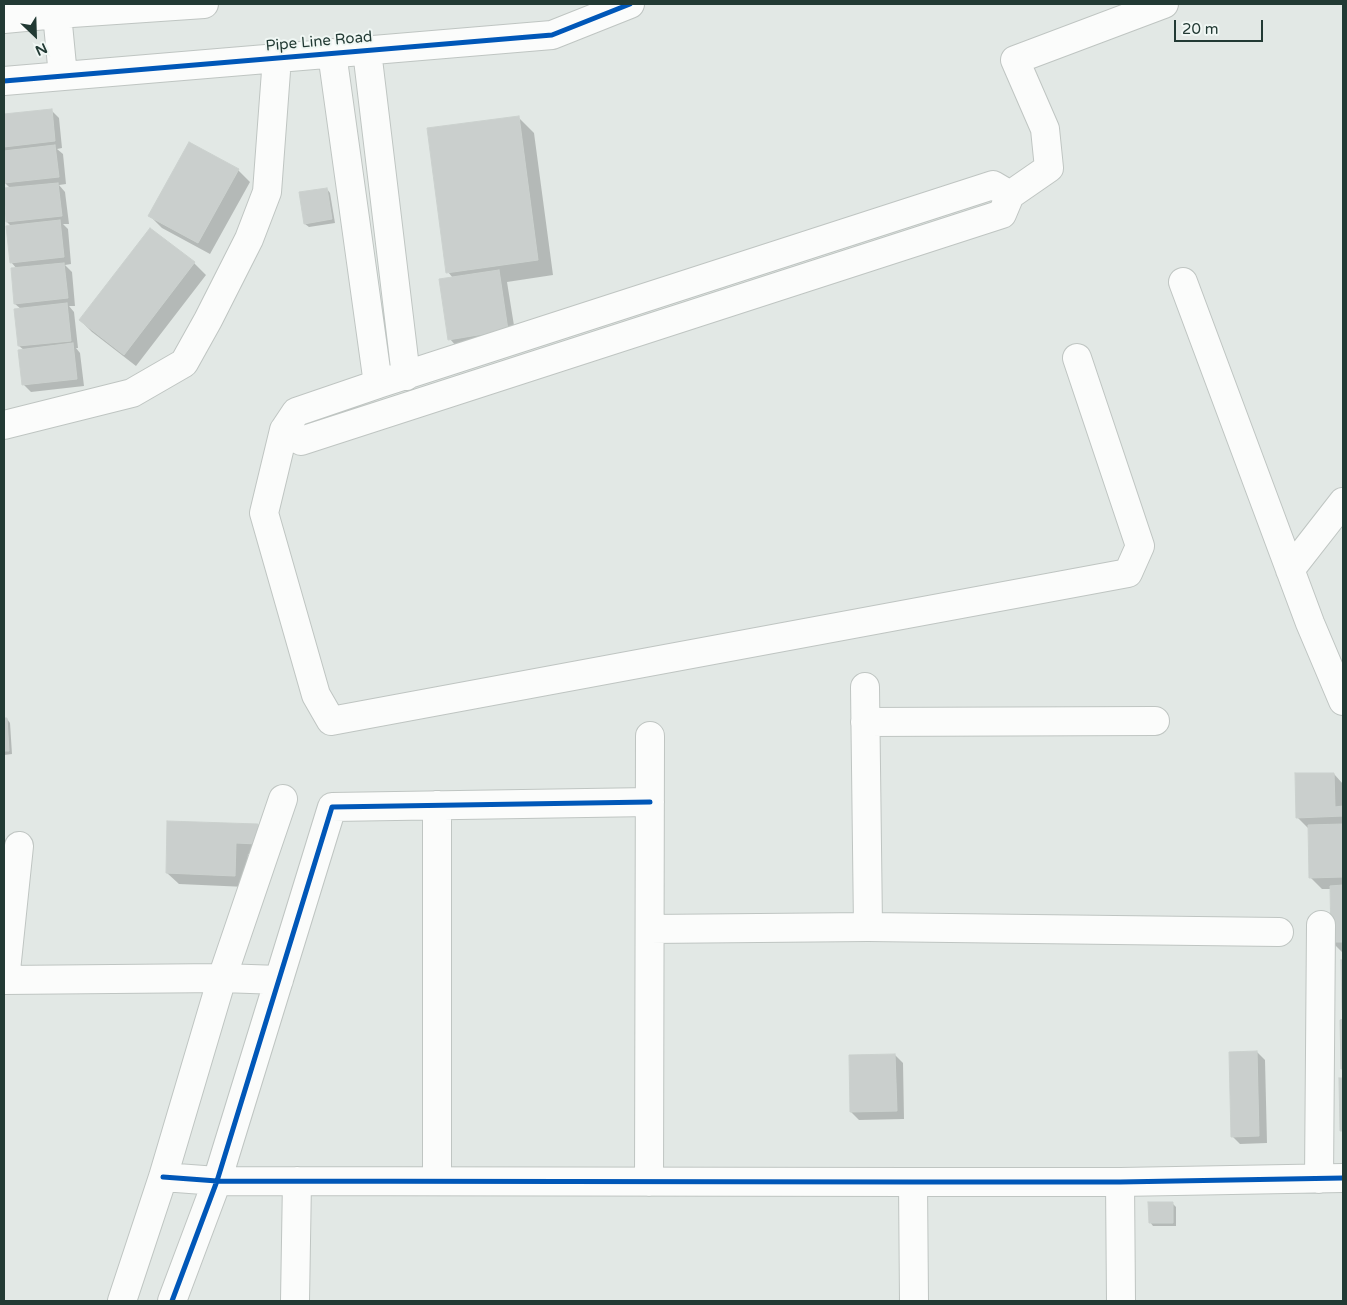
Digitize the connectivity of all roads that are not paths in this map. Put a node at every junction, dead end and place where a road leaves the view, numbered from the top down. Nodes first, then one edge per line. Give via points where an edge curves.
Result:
1 (204, 4) edge
2 (630, 4) edge
3 (1164, 4) edge
4 (57, 9) edge
5 (4, 19) edge
6 (367, 51) junction
7 (332, 54) junction
8 (277, 58) junction
9 (63, 76) junction
10 (4, 81) edge
11 (1010, 195) junction
12 (1183, 282) dead end
13 (1077, 358) dead end
14 (406, 376) junction
15 (378, 384) junction
16 (4, 425) edge
17 (284, 430) junction
18 (1343, 502) edge
19 (1290, 570) junction
20 (865, 687) dead end
21 (1343, 701) edge
22 (1155, 721) dead end
23 (865, 722) junction
24 (650, 736) dead end
25 (283, 799) dead end
26 (650, 802) junction
27 (437, 805) junction
28 (19, 846) dead end
29 (1321, 925) dead end
30 (868, 927) junction
31 (650, 929) junction
32 (1279, 932) dead end
33 (222, 978) junction
34 (5, 980) edge
35 (279, 980) junction
36 (163, 1177) junction
37 (1331, 1178) edge
38 (217, 1181) junction
39 (297, 1181) junction
40 (437, 1181) junction
41 (648, 1182) junction
42 (913, 1182) junction
43 (1120, 1182) junction
44 (122, 1301) edge
45 (172, 1301) edge
46 (295, 1301) edge
47 (914, 1301) edge
48 (1121, 1301) edge

1 - 4 street
2 - 6 street, Pipe Line Road via 552,35
3 - 11 street via 1015,60 1046,129 1049,168
4 - 5 street
4 - 9 street
6 - 7 street, Pipe Line Road
6 - 14 street
7 - 8 street, Pipe Line Road
7 - 15 street
8 - 9 street, Pipe Line Road
8 - 16 street via 267,192 249,239 184,362 132,393
9 - 10 street, Pipe Line Road
11 - 14 street via 993,186
11 - 17 street via 1002,214 888,251 301,441
12 - 19 street
13 - 17 street via 1140,546 1128,573 331,721 316,695 264,513
14 - 15 street
15 - 17 street via 296,412
18 - 19 street
19 - 21 street
20 - 23 street
22 - 23 street
23 - 30 street
24 - 26 street
25 - 33 street
26 - 27 street
26 - 31 street
27 - 35 street via 332,808
27 - 40 street
28 - 34 street
29 - 37 street
30 - 31 street
30 - 32 street
31 - 41 street
33 - 34 street
33 - 35 street
33 - 36 street
35 - 38 street
36 - 38 street
36 - 44 street
37 - 43 street
38 - 39 street
38 - 45 street
39 - 40 street
39 - 46 street
40 - 41 street
41 - 42 street
42 - 43 street
42 - 47 street
43 - 48 street

